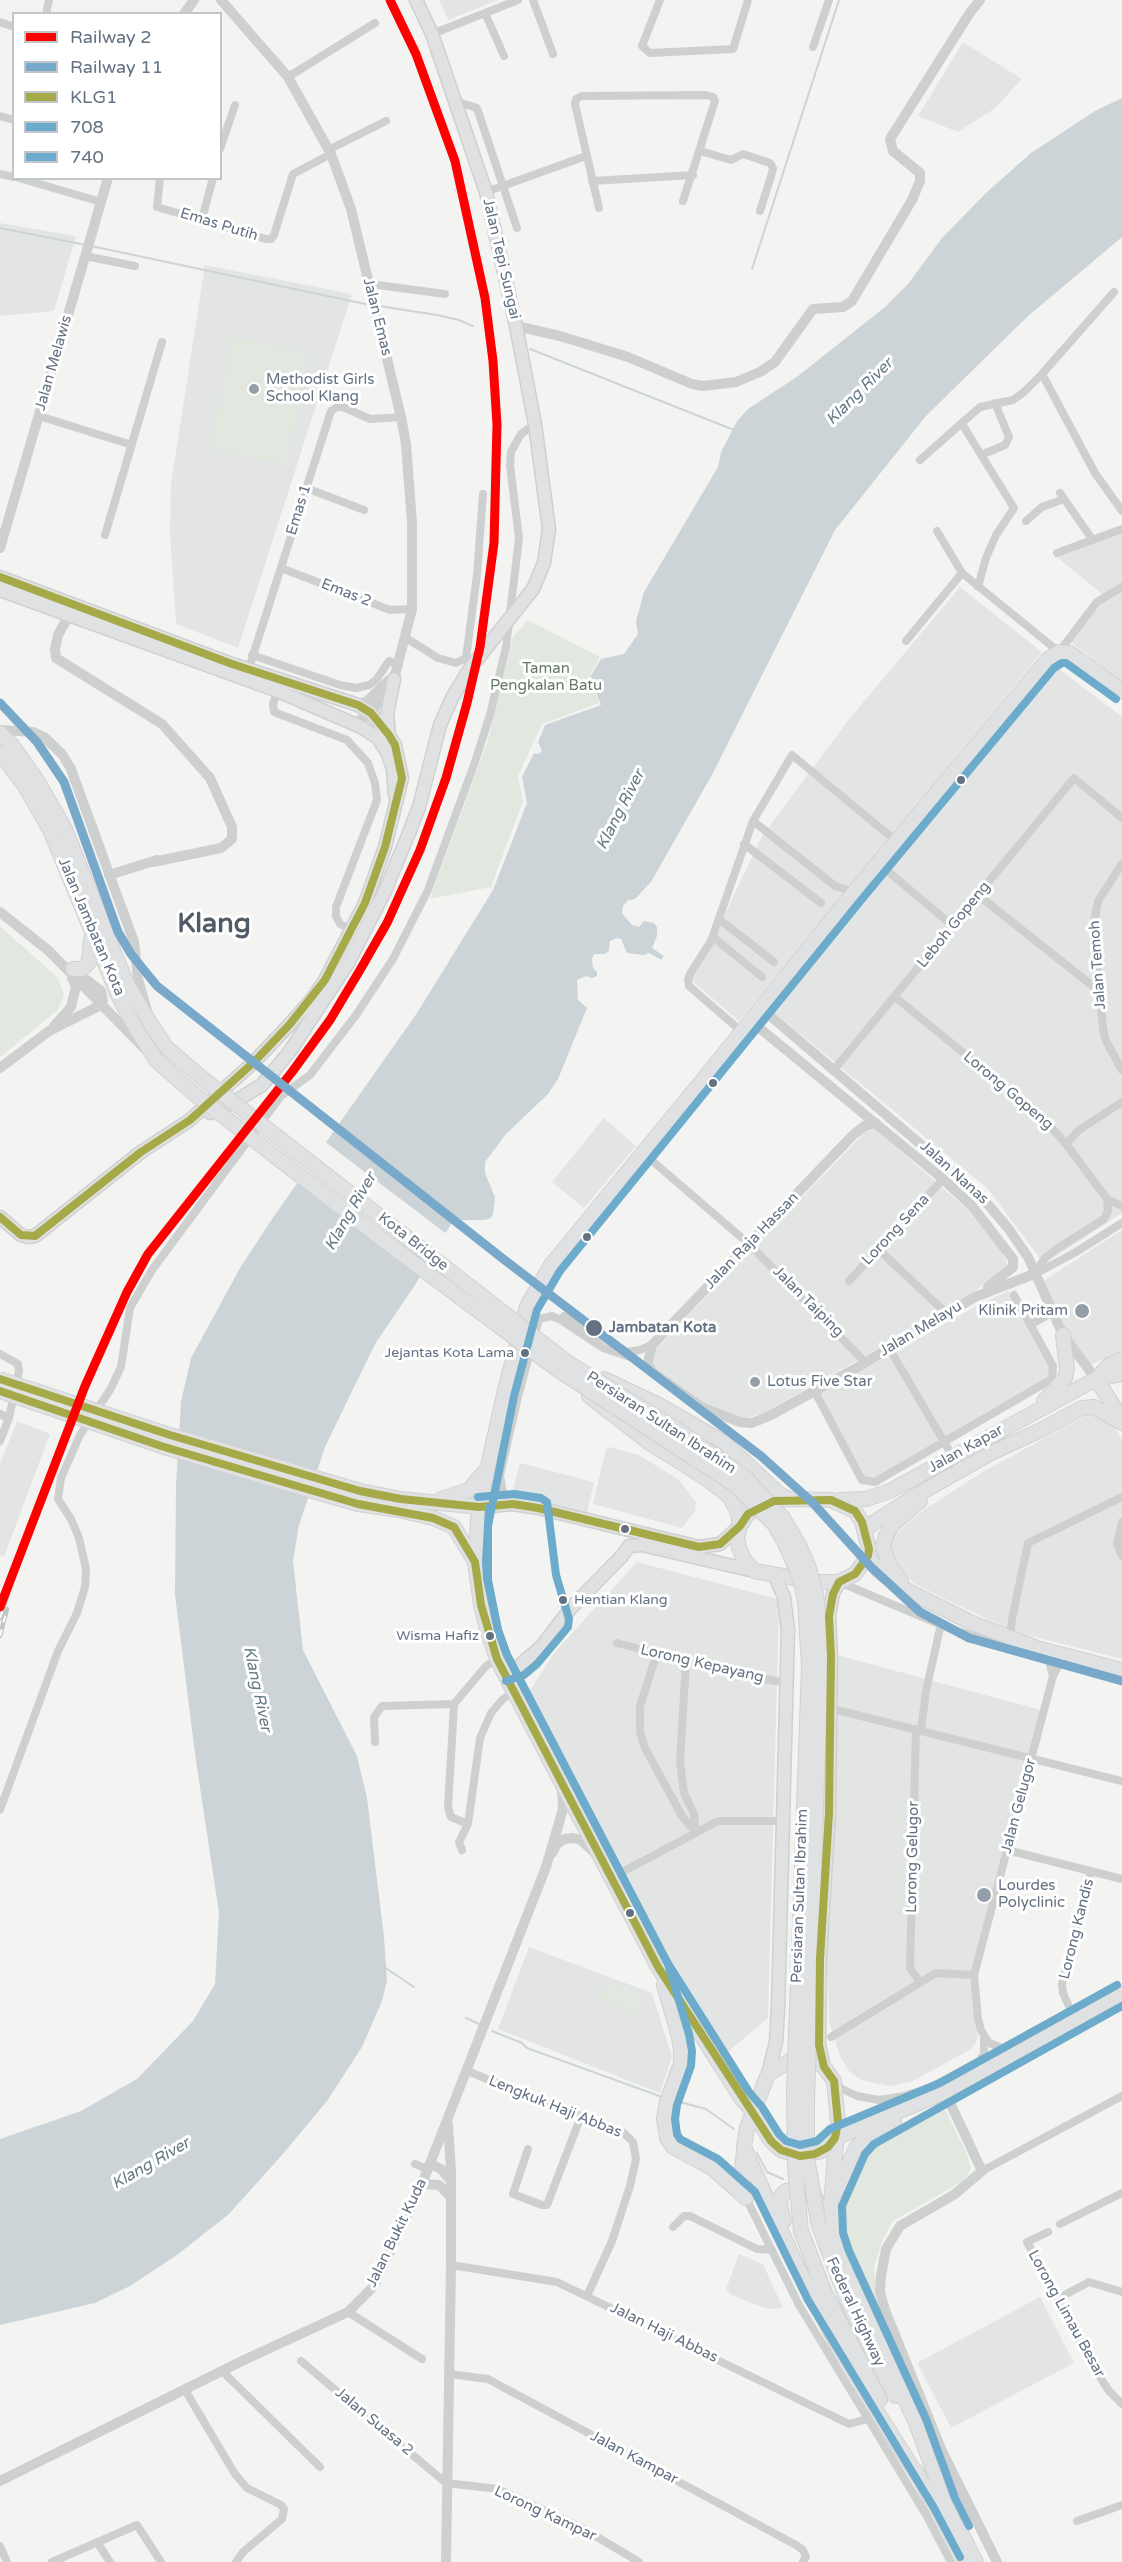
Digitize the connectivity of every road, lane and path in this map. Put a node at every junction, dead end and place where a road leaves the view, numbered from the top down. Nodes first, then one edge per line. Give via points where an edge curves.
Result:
1 (220, 0) edge
2 (416, 0) edge
3 (518, 0) edge
4 (533, 0) edge
5 (660, 0) edge
6 (748, 0) edge
7 (829, 0) edge
8 (980, 0) edge
9 (485, 13) junction
10 (375, 23) dead end
11 (432, 34) junction
12 (813, 47) dead end
13 (552, 54) dead end
14 (504, 56) dead end
15 (288, 77) junction
16 (455, 101) junction
17 (235, 105) dead end
18 (386, 121) dead end
19 (222, 143) edge
20 (700, 151) junction
21 (329, 152) junction
22 (586, 156) junction
23 (693, 175) junction
24 (26, 180) edge
25 (107, 180) edge
26 (160, 180) edge
27 (212, 180) edge
28 (592, 181) junction
29 (505, 186) junction
30 (486, 192) junction
31 (683, 201) dead end
32 (101, 202) junction
33 (599, 208) dead end
34 (760, 211) dead end
35 (202, 219) junction
36 (517, 228) dead end
37 (86, 254) junction
38 (135, 266) dead end
39 (370, 284) junction
40 (1114, 292) dead end
41 (445, 294) dead end
42 (517, 332) junction
43 (162, 342) dead end
44 (1042, 374) junction
45 (995, 403) junction
46 (39, 416) junction
47 (401, 417) junction
48 (535, 424) junction
49 (962, 424) junction
50 (132, 446) junction
51 (981, 455) junction
52 (920, 460) dead end
53 (306, 488) junction
54 (483, 494) dead end
55 (363, 510) dead end
56 (1122, 512) edge
57 (1026, 521) dead end
58 (1122, 529) edge
59 (937, 531) dead end
60 (105, 535) dead end
61 (1092, 539) junction
62 (0, 548) edge
63 (1057, 553) dead end
64 (281, 568) junction
65 (962, 573) junction
66 (0, 577) edge
67 (978, 587) junction
68 (1122, 587) edge
69 (0, 590) edge
70 (412, 609) junction
71 (72, 610) junction
72 (406, 638) junction
73 (906, 641) dead end
74 (1059, 652) junction
75 (252, 655) junction
76 (397, 672) junction
77 (246, 675) junction
78 (308, 689) junction
79 (1122, 691) edge
80 (278, 692) junction
81 (358, 705) junction
82 (371, 713) junction
83 (333, 717) junction
84 (354, 724) junction
85 (0, 732) edge
86 (389, 735) junction
87 (0, 753) edge
88 (396, 808) junction
89 (1122, 818) edge
90 (753, 820) junction
91 (895, 840) junction
92 (744, 844) junction
93 (878, 863) junction
94 (1122, 864) edge
95 (124, 870) junction
96 (109, 875) junction
97 (72, 882) junction
98 (854, 892) junction
99 (116, 894) junction
100 (978, 896) junction
101 (821, 903) dead end
102 (0, 912) edge
103 (719, 919) junction
104 (953, 926) junction
105 (352, 930) junction
106 (712, 937) junction
107 (774, 962) dead end
108 (70, 969) junction
109 (762, 977) dead end
110 (1099, 991) junction
111 (895, 997) junction
112 (101, 1005) junction
113 (761, 1008) junction
114 (86, 1013) junction
115 (113, 1017) junction
116 (152, 1026) junction
117 (747, 1026) junction
118 (49, 1031) junction
119 (157, 1061) junction
120 (0, 1068) edge
121 (245, 1070) junction
122 (1122, 1070) edge
123 (833, 1071) junction
124 (202, 1078) joint
125 (261, 1085) junction
126 (192, 1092) joint
127 (1122, 1102) edge
128 (190, 1120) junction
129 (876, 1123) junction
130 (1066, 1144) junction
131 (644, 1153) junction
132 (943, 1179) junction
133 (1107, 1199) junction
134 (1122, 1206) edge
135 (0, 1217) edge
136 (1122, 1223) edge
137 (749, 1244) junction
138 (878, 1249) junction
139 (1035, 1274) junction
140 (849, 1281) dead end
141 (1014, 1295) dead end
142 (975, 1297) junction
143 (1053, 1312) junction
144 (946, 1313) junction
145 (524, 1320) junction
146 (1030, 1325) junction
147 (1064, 1335) junction
148 (652, 1345) junction
149 (889, 1348) junction
150 (0, 1354) edge
151 (1122, 1359) edge
152 (865, 1362) junction
153 (563, 1366) junction
154 (652, 1372) junction
155 (1122, 1374) edge
156 (0, 1379) edge
157 (1096, 1379) junction
158 (814, 1390) junction
159 (0, 1391) edge
160 (1029, 1414) junction
161 (4, 1416) edge
162 (1122, 1421) edge
163 (0, 1441) edge
164 (944, 1442) junction
165 (992, 1453) junction
166 (953, 1457) junction
167 (490, 1464) junction
168 (1122, 1497) edge
169 (788, 1499) junction
170 (831, 1500) junction
171 (424, 1501) junction
172 (400, 1504) junction
173 (513, 1504) junction
174 (479, 1507) junction
175 (1122, 1522) edge
176 (740, 1526) junction
177 (623, 1528) junction
178 (865, 1531) junction
179 (629, 1546) junction
180 (868, 1556) junction
181 (1122, 1556) edge
182 (475, 1562) junction
183 (754, 1571) junction
184 (775, 1576) junction
185 (839, 1582) junction
186 (920, 1599) junction
187 (940, 1624) junction
188 (1010, 1639) junction
189 (616, 1643) dead end
190 (657, 1653) junction
191 (686, 1661) junction
192 (500, 1665) junction
193 (1121, 1669) edge
194 (1053, 1676) junction
195 (787, 1683) junction
196 (514, 1692) junction
197 (454, 1704) junction
198 (830, 1708) junction
199 (918, 1730) junction
200 (375, 1742) dead end
201 (1031, 1759) junction
202 (1122, 1781) edge
203 (562, 1784) junction
204 (0, 1810) edge
205 (782, 1821) junction
206 (468, 1824) junction
207 (696, 1833) junction
208 (462, 1850) dead end
209 (1007, 1850) junction
210 (602, 1860) junction
211 (546, 1867) junction
212 (1091, 1871) junction
213 (611, 1878) junction
214 (1122, 1879) edge
215 (658, 1968) junction
216 (974, 1975) junction
217 (920, 1982) junction
218 (820, 1992) junction
219 (1122, 1994) edge
220 (802, 2004) junction
221 (778, 2009) junction
222 (1075, 2020) junction
223 (1053, 2032) junction
224 (831, 2037) dead end
225 (984, 2037) junction
226 (824, 2067) junction
227 (467, 2071) junction
228 (768, 2074) junction
229 (834, 2081) junction
230 (945, 2092) junction
231 (1122, 2096) edge
232 (754, 2113) junction
233 (581, 2116) junction
234 (448, 2121) junction
235 (836, 2138) junction
236 (744, 2147) junction
237 (528, 2149) dead end
238 (416, 2164) dead end
239 (429, 2167) junction
240 (982, 2171) junction
241 (451, 2181) junction
242 (422, 2184) junction
243 (1122, 2193) edge
244 (451, 2197) junction
245 (746, 2198) junction
246 (831, 2204) junction
247 (1060, 2224) dead end
248 (673, 2227) dead end
249 (1048, 2232) dead end
250 (833, 2235) junction
251 (772, 2250) junction
252 (794, 2260) junction
253 (451, 2265) junction
254 (1122, 2292) edge
255 (587, 2296) junction
256 (1057, 2299) junction
257 (348, 2312) junction
258 (422, 2359) dead end
259 (301, 2361) dead end
260 (890, 2363) junction
261 (843, 2368) junction
262 (222, 2371) junction
263 (449, 2374) junction
264 (185, 2390) junction
265 (1122, 2404) edge
266 (927, 2414) junction
267 (867, 2419) junction
268 (320, 2468) dead end
269 (919, 2478) junction
270 (0, 2481) edge
271 (446, 2483) junction
272 (945, 2502) junction
273 (1122, 2505) edge
274 (1077, 2521) dead end
275 (97, 2542) junction
276 (0, 2546) edge
277 (7, 2562) edge
278 (52, 2562) edge
279 (110, 2562) edge
280 (161, 2562) edge
281 (236, 2562) edge
282 (446, 2562) edge
283 (639, 2562) edge
284 (803, 2562) edge
285 (951, 2562) edge
286 (963, 2562) edge
287 (976, 2562) edge
288 (997, 2562) edge

1 - 15 street, Jalan Emas
2 - 11 main road, Jalan Tepi Sungai
3 - 9 street
4 - 13 street
5 - 6 street via 642,46 650,53 733,49
7 - 12 street
8 - 42 street via 890,139 893,151 920,173 912,200 852,301 843,307 813,309 775,362 736,382 703,386 560,336
9 - 11 street
9 - 14 street
10 - 15 street
11 - 16 main road, Jalan Tepi Sungai
15 - 21 street, Jalan Emas
16 - 29 street via 477,108
16 - 30 main road, Jalan Tepi Sungai
17 - 19 street
18 - 21 street
20 - 22 street via 713,97 582,96 575,104
20 - 23 street
20 - 34 street via 731,160 743,154 770,163 772,173
21 - 35 street, Emas Putih via 293,174 271,239
21 - 39 street, Jalan Emas via 351,209
22 - 28 street
22 - 29 street
23 - 28 street
23 - 31 street
24 - 32 street
25 - 32 street, Jalan Melawis
26 - 35 street, Emas Putih via 157,207
27 - 35 street
28 - 33 street
29 - 30 street
29 - 36 street
30 - 42 main road, Jalan Tepi Sungai
32 - 37 street, Jalan Melawis
37 - 38 street
37 - 46 street, Jalan Melawis
39 - 41 street
39 - 47 street, Jalan Emas
40 - 44 street
42 - 48 main road, Jalan Tepi Sungai
43 - 50 street
44 - 45 street via 1013,400
44 - 56 street via 1095,473
45 - 49 street via 980,407
45 - 51 street via 1009,437 1005,445
46 - 50 street
46 - 62 street, Jalan Melawis
47 - 53 street, Emas 1 via 370,419 343,407 331,411
47 - 70 street, Jalan Emas via 412,523
48 - 125 main road, Jalan Tepi Sungai, bridge via 549,529 544,563 534,589 471,666 452,698 440,725 410,833 385,891 348,963 290,1051
48 - 204 street via 521,434 511,452 519,538 504,656 476,762 428,890 393,960 356,1015 310,1075 281,1096 152,1270 130,1308 121,1367 80,1435 61,1478 58,1499 80,1538 85,1587
49 - 51 street
49 - 52 street
50 - 60 street
51 - 67 street via 1014,508 996,536
53 - 55 street
53 - 64 street, Emas 1
54 - 72 street via 466,658 456,663 438,658
57 - 61 street via 1062,496
58 - 61 street
59 - 65 street
61 - 63 street
64 - 70 street, Emas 2 via 390,610
64 - 75 street, Emas 1
65 - 67 street
65 - 73 street
66 - 71 main road
67 - 74 street
68 - 74 street via 1097,602
69 - 71 main road
70 - 72 street, Jalan Emas
71 - 77 main road
71 - 95 street via 58,635 56,658 162,724 210,778 232,827 231,841 221,848
72 - 76 street, Jalan Emas
74 - 79 highway via 1081,659
74 - 91 highway via 1047,660
75 - 76 street via 356,688 376,680 390,661
75 - 77 street, Emas 1
76 - 81 street
76 - 82 street, Jalan Emas
76 - 86 main road via 387,714
77 - 78 main road
77 - 80 main road
78 - 81 main road
78 - 83 main road via 352,709 351,717
80 - 83 main road
80 - 105 street via 274,712 352,744 368,763 375,783 377,800 336,907 340,924
81 - 82 main road
82 - 84 street, Jalan Emas
82 - 86 main road
83 - 84 main road
84 - 88 main road via 378,738 388,754
85 - 96 street via 33,732 62,754
85 - 116 highway, Jalan Jambatan Kota via 32,773 65,829 126,982
86 - 88 main road via 402,778
87 - 97 highway, Jalan Jambatan Kota via 50,830
88 - 105 main road via 365,903
89 - 100 street, Leboh Gopeng via 1074,778
90 - 91 street via 792,755
90 - 92 street
90 - 98 street via 835,886
91 - 93 highway
92 - 101 street
92 - 103 street
93 - 98 highway
93 - 104 street
94 - 110 street, Jalan Temoh via 1095,911
95 - 96 street
95 - 99 street
96 - 99 street
97 - 108 highway via 92,940 89,963 82,969
97 - 119 highway, Jalan Jambatan Kota via 117,993
98 - 113 highway
99 - 116 street via 135,946 138,979
100 - 104 street, Leboh Gopeng
100 - 110 street
102 - 108 street via 57,954
103 - 106 street
103 - 107 street
104 - 111 street, Leboh Gopeng
105 - 121 main road via 312,999
106 - 109 street
106 - 117 street via 690,974 689,986
108 - 112 street via 101,991
108 - 118 street via 76,986 71,1007
110 - 122 street, Jalan Temoh via 1106,1041
111 - 123 street, Leboh Gopeng
111 - 130 street, Lorong Gopeng via 1042,1117
112 - 114 street
112 - 115 street
113 - 117 highway
113 - 123 street, Jalan Nanas
114 - 115 street
114 - 118 street
115 - 119 street
116 - 124 highway, Jalan Jambatan Kota via 167,1048
117 - 129 street, Jalan Nanas
117 - 131 highway
118 - 120 street
119 - 126 highway, Jalan Jambatan Kota
121 - 125 main road
121 - 128 main road
123 - 139 street, Jalan Nanas via 980,1195 1014,1236
124 - 153 highway, Kota Bridge, bridge
125 - 128 main road via 234,1102
126 - 153 highway, Kota Bridge, bridge via 387,1243
127 - 130 street via 1079,1130
128 - 135 main road via 141,1152 35,1236 21,1235
129 - 132 street, Jalan Nanas
129 - 137 street, Jalan Raja Hassan via 854,1134
130 - 133 street, Lorong Gopeng
131 - 137 street, Jalan Taiping
131 - 145 highway via 551,1265 527,1306
132 - 138 street, Lorong Sena
132 - 142 street, Jalan Nanas via 972,1206 1013,1259 1013,1267
133 - 134 street
133 - 139 street via 1106,1218 1050,1254
136 - 139 street
137 - 148 street, Jalan Raja Hassan
137 - 152 street, Jalan Taiping
138 - 140 street, Lorong Sena
138 - 144 street
139 - 142 street, Jalan Melayu
139 - 143 street, Jalan Nanas
141 - 146 street
142 - 144 street, Jalan Melayu
143 - 146 street
143 - 147 street, Jalan Nanas
144 - 149 street, Jalan Melayu
145 - 148 street via 544,1311 554,1312 627,1352
145 - 167 highway
146 - 164 street via 1053,1366 1052,1379
147 - 157 street, Jalan Nanas
147 - 160 highway via 1065,1378
148 - 154 street via 648,1363
149 - 152 street, Jalan Melayu
149 - 164 street
150 - 161 street via 18,1364 19,1371
151 - 157 highway, Jalan Kapar via 1109,1365
152 - 158 street, Jalan Melayu
153 - 169 highway, bridge via 657,1404 725,1443
153 - 176 highway, bridge via 640,1436 722,1491 735,1503
153 - 220 highway, Persiaran Sultan Ibrahim, bridge via 681,1432 746,1478 783,1518 809,1568 821,1642 819,1756
154 - 158 street, Jalan Melayu via 703,1408 740,1422 752,1423 770,1416
154 - 173 street via 633,1358 603,1348 560,1318 539,1319 500,1475 503,1492
155 - 157 highway, Jalan Kapar
156 - 172 highway, bridge
157 - 160 highway, Jalan Kapar
157 - 162 highway
158 - 164 street via 866,1482 884,1478
159 - 172 highway, bridge via 161,1446 358,1504
160 - 166 highway, Jalan Kapar
161 - 163 street
162 - 165 highway, Jalan Kapar via 1094,1407 1082,1408
164 - 166 street
165 - 178 highway, Jalan Kapar via 892,1510
165 - 186 highway via 918,1503 885,1536 883,1546 896,1577
166 - 170 highway, Jalan Kapar via 890,1491 854,1501
167 - 171 highway via 469,1490
167 - 174 highway
168 - 188 street via 1028,1543
169 - 170 highway
169 - 176 highway via 756,1508
170 - 178 highway via 855,1512
171 - 172 highway
171 - 174 highway
172 - 182 highway via 454,1527
173 - 174 main road
173 - 177 main road
174 - 182 highway
175 - 181 street via 1117,1544
176 - 177 main road via 720,1544 707,1548
176 - 183 highway via 739,1548
177 - 179 main road
178 - 180 highway
179 - 183 main road via 642,1545
179 - 192 main road via 570,1609 542,1646 519,1666
180 - 185 highway via 855,1574
180 - 186 highway via 878,1570
182 - 192 highway via 481,1605
183 - 184 highway
184 - 185 highway
184 - 195 main road via 788,1615
185 - 187 street
185 - 198 main road via 829,1616
186 - 188 highway
187 - 194 street via 1043,1657
187 - 199 street, Lorong Gelugor
188 - 193 highway
189 - 190 street, Lorong Kepayang
190 - 191 street, Lorong Kepayang
190 - 207 street via 640,1706 640,1732 682,1816
191 - 195 street, Lorong Kepayang
191 - 207 street via 680,1762
192 - 196 highway
192 - 197 street via 486,1666
193 - 194 street via 1066,1663 1059,1665
194 - 201 street, Jalan Gelugor
195 - 205 main road
196 - 203 highway
196 - 206 street via 491,1713 480,1738
197 - 200 street via 382,1706 374,1717
197 - 206 street via 448,1807 451,1817
198 - 199 street
198 - 218 main road
199 - 201 street
199 - 217 street, Lorong Gelugor via 910,1968
201 - 202 street
201 - 209 street, Jalan Gelugor
203 - 210 highway
203 - 211 street, Jalan Bukit Kuda via 563,1809
205 - 207 street via 718,1821
205 - 221 main road
206 - 208 street via 459,1842
207 - 213 street
209 - 212 street
209 - 216 street, Jalan Gelugor
210 - 211 street via 581,1840 564,1839 557,1844
210 - 213 highway
211 - 227 street, Jalan Bukit Kuda
212 - 214 street
212 - 222 street, Lorong Kandis via 1062,1984
213 - 215 highway
215 - 232 highway
215 - 245 highway via 681,2051 664,2119 667,2138 673,2147 712,2168
216 - 217 street via 936,1973
216 - 225 street, Jalan Gelugor via 978,2019
217 - 224 street
218 - 221 main road via 814,2027 807,2037 787,2032
218 - 226 main road via 819,2044
219 - 222 highway
220 - 269 highway, Federal Highway, bridge via 795,2168 801,2231 825,2293
220 - 272 highway, Federal Highway, bridge via 807,2158 819,2226 848,2303
221 - 228 main road via 776,2042
222 - 223 highway
223 - 225 street via 1002,2048 988,2043
223 - 230 highway
225 - 229 street via 984,2054 979,2061 931,2087 904,2096 879,2100 857,2096
226 - 228 highway via 807,2058 793,2059
226 - 229 highway
227 - 233 street, Lengkuk Haji Abbas
227 - 234 street, Jalan Bukit Kuda
228 - 232 highway
229 - 235 highway via 838,2109
230 - 235 highway
230 - 240 street
230 - 246 highway via 868,2136 856,2148
231 - 240 street
232 - 235 highway via 771,2141 791,2154 815,2154
232 - 236 highway
233 - 237 street via 547,2205 513,2194
233 - 255 street, Lengkuk Haji Abbas via 630,2137 636,2160 612,2241
234 - 239 street, Jalan Bukit Kuda
234 - 241 street
235 - 246 highway
236 - 245 highway
236 - 252 highway
238 - 239 street
239 - 241 street via 441,2169
239 - 242 street, Jalan Bukit Kuda
240 - 266 street via 955,2194 900,2226 886,2249 880,2292
241 - 244 street
242 - 244 street via 439,2185
242 - 257 street, Jalan Bukit Kuda via 373,2287
243 - 247 street
244 - 253 street
245 - 251 street
246 - 250 highway
248 - 251 street via 684,2216 690,2216 757,2249
249 - 256 street, Lorong Limau Besar via 1027,2242
250 - 252 highway via 814,2194 804,2188 786,2191 780,2206
250 - 260 highway
251 - 261 street via 799,2305
252 - 261 highway
253 - 255 street, Jalan Haji Abbas via 557,2282
253 - 263 street
254 - 256 street via 1089,2282
255 - 267 street, Jalan Haji Abbas via 849,2424
256 - 265 street, Lorong Limau Besar via 1095,2371
257 - 258 street
257 - 262 street, Jalan Bukit Kuda
259 - 271 street, Jalan Suasa 2
260 - 266 street
260 - 272 highway
261 - 267 street
261 - 269 highway
262 - 264 street, Jalan Bukit Kuda
262 - 268 street
263 - 271 street
263 - 284 street, Jalan Kampar via 488,2379 796,2545 806,2557
264 - 270 street, Jalan Bukit Kuda
264 - 281 street via 235,2474 247,2488 284,2509 282,2519
266 - 288 street
267 - 285 street
269 - 286 highway, Federal Highway
271 - 282 street
271 - 283 street, Lorong Kampar via 498,2489 582,2529
272 - 287 highway, Federal Highway
273 - 274 street
275 - 278 street
275 - 279 street
275 - 280 street via 137,2525
276 - 277 street

